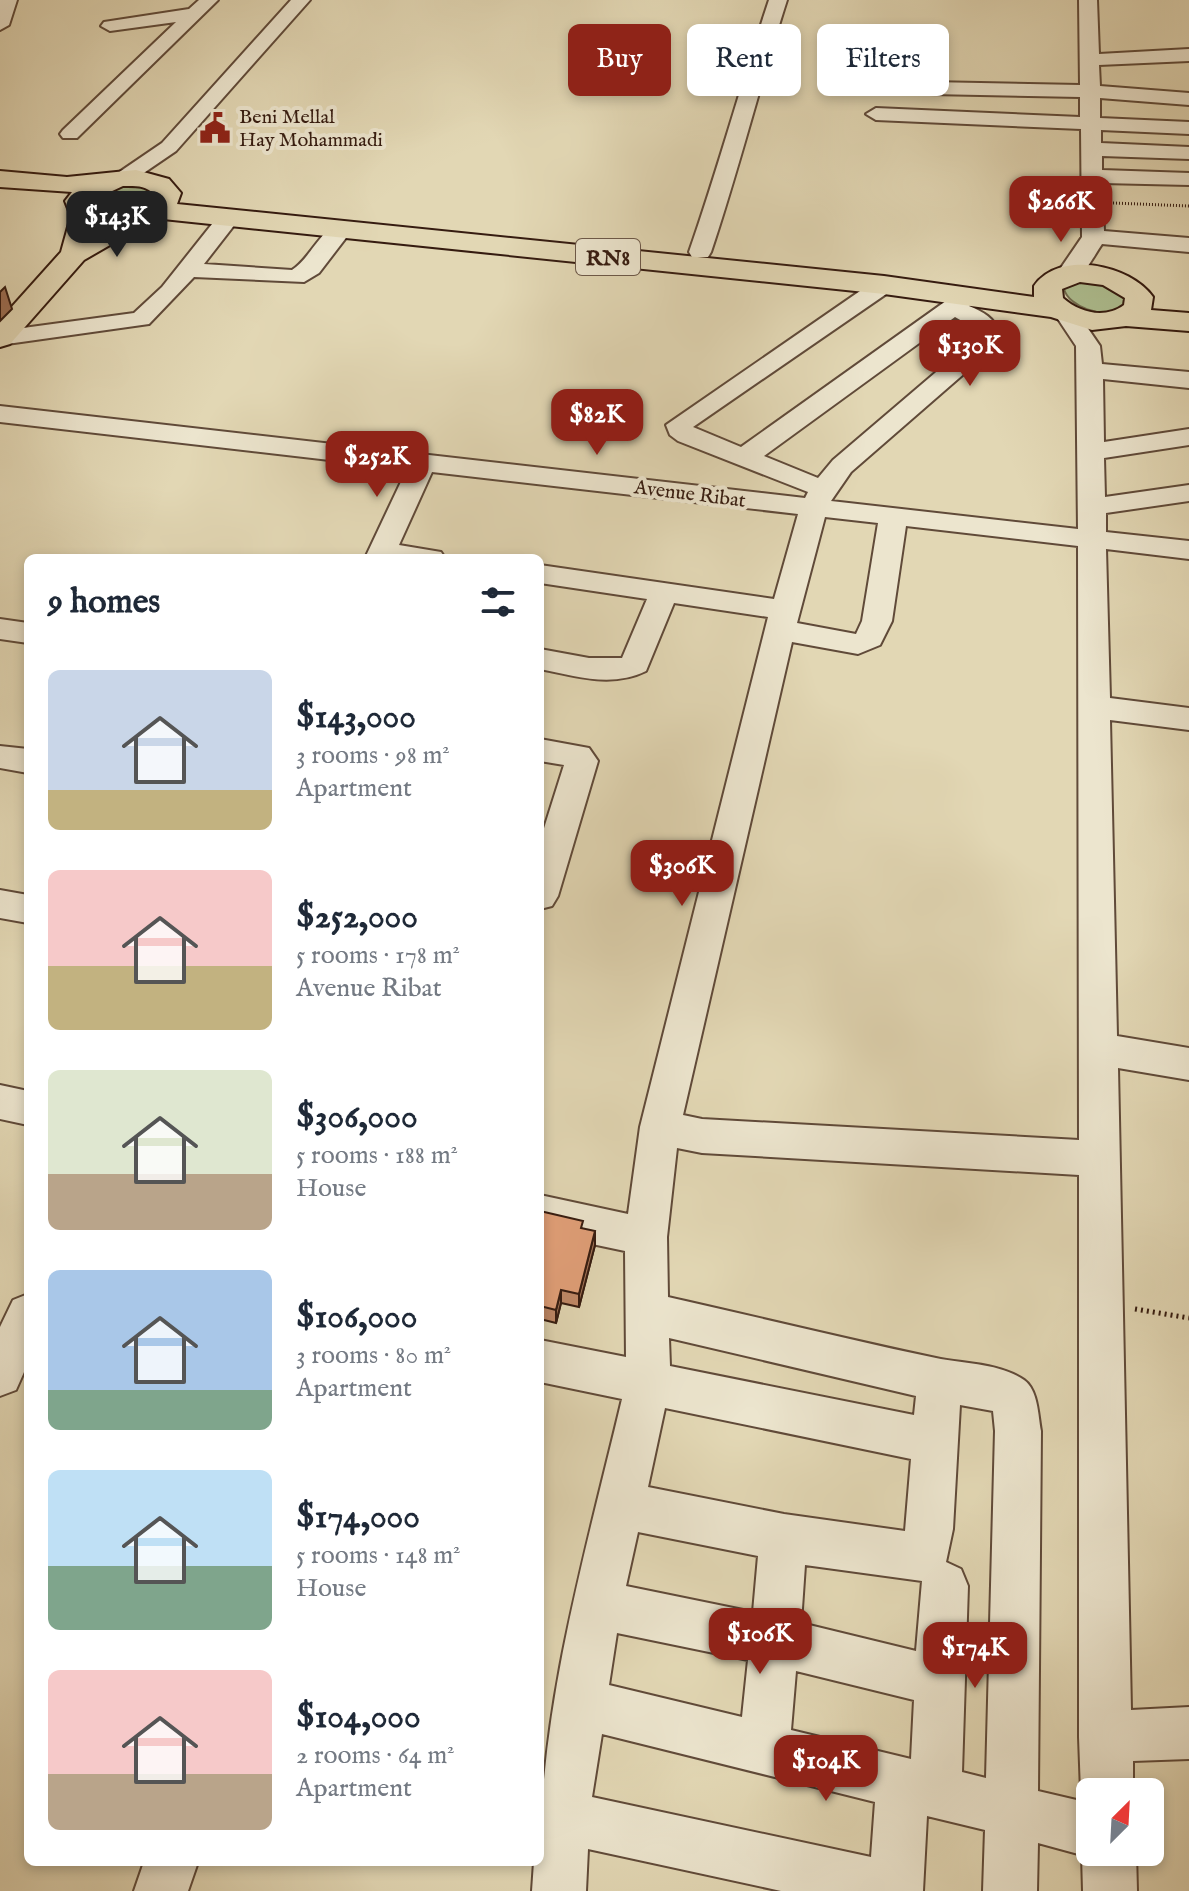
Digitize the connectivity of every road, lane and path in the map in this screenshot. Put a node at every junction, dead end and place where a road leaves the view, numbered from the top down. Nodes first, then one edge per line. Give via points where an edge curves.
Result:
1 (8, 0) edge
2 (209, 0) edge
3 (301, 0) edge
4 (778, 0) edge
5 (1088, 0) edge
6 (194, 14) junction
7 (1, 21) edge
8 (110, 26) dead end
9 (1189, 55) edge
10 (1014, 70) dead end
11 (1086, 72) junction
12 (968, 79) junction
13 (949, 83) edge
14 (1023, 90) junction
15 (922, 96) edge
16 (1189, 99) edge
17 (876, 114) dead end
18 (921, 116) junction
19 (969, 118) junction
20 (1024, 121) junction
21 (1090, 124) junction
22 (1189, 128) edge
23 (70, 134) dead end
24 (169, 147) junction
25 (1091, 149) junction
26 (1189, 153) edge
27 (1092, 176) junction
28 (0, 179) edge
29 (1189, 179) edge
30 (115, 181) junction
31 (0, 193) edge
32 (154, 202) junction
33 (1092, 202) junction
34 (1189, 206) edge
35 (82, 212) junction
36 (228, 219) junction
37 (341, 230) junction
38 (1092, 240) junction
39 (1189, 245) edge
40 (700, 252) junction
41 (74, 254) junction
42 (189, 270) junction
43 (1063, 277) junction
44 (1123, 283) junction
45 (884, 285) junction
46 (1189, 301) edge
47 (0, 302) edge
48 (961, 302) junction
49 (29, 306) junction
50 (1062, 311) junction
51 (1122, 318) junction
52 (1189, 322) edge
53 (0, 338) edge
54 (1089, 358) junction
55 (1189, 380) edge
56 (0, 414) edge
57 (1189, 437) edge
58 (1092, 452) junction
59 (745, 457) junction
60 (423, 462) junction
61 (1189, 493) edge
62 (818, 498) junction
63 (893, 517) junction
64 (1092, 523) junction
65 (1189, 550) edge
66 (380, 554) edge
67 (544, 575) edge
68 (664, 592) junction
69 (782, 620) junction
70 (0, 629) edge
71 (24, 632) edge
72 (544, 660) edge
73 (1096, 707) junction
74 (1189, 719) edge
75 (544, 751) edge
76 (0, 757) edge
77 (24, 760) edge
78 (544, 883) edge
79 (0, 904) edge
80 (24, 908) edge
81 (1098, 1049) junction
82 (1189, 1064) edge
83 (0, 1102) edge
84 (24, 1107) edge
85 (660, 1127) junction
86 (1100, 1159) junction
87 (544, 1215) edge
88 (646, 1237) junction
89 (1100, 1303) junction
90 (647, 1312) junction
91 (1189, 1318) edge
92 (544, 1362) edge
93 (939, 1380) junction
94 (648, 1385) junction
95 (937, 1442) junction
96 (621, 1505) junction
97 (784, 1538) junction
98 (944, 1586) dead end
99 (597, 1605) junction
100 (774, 1641) junction
101 (938, 1681) junction
102 (581, 1703) junction
103 (1189, 1733) edge
104 (1105, 1737) junction
105 (764, 1749) junction
106 (1106, 1778) edge
107 (919, 1787) junction
108 (1011, 1810) junction
109 (563, 1817) junction
110 (1076, 1826) edge
111 (170, 1866) edge
112 (1109, 1866) edge
113 (896, 1890) edge
114 (161, 1891) edge
115 (559, 1891) edge
116 (1010, 1891) edge
117 (1110, 1891) edge

1 - 7 street
2 - 6 street
3 - 24 street
4 - 40 street
5 - 11 street
6 - 8 street
6 - 23 street
9 - 11 street
10 - 12 street
11 - 14 street
11 - 16 street
11 - 21 street
12 - 13 street
12 - 14 street
12 - 19 street
14 - 20 street
15 - 18 street
17 - 18 street
18 - 19 street
19 - 20 street
20 - 21 street
21 - 22 street
21 - 25 street
24 - 30 street
24 - 32 street
25 - 26 street
25 - 27 street
27 - 29 street
27 - 33 street
28 - 30 main road, RN8 via 67,185
30 - 32 main road, RN8
30 - 35 main road via 83,194 78,201
31 - 35 main road, RN8
32 - 35 main road, RN8 via 106,220
32 - 36 main road, RN8
32 - 40 main road, RN8 via 225,204
32 - 41 main road
33 - 34 path
33 - 38 street
35 - 41 main road
36 - 37 main road, RN8
36 - 42 street
37 - 42 street via 311,268 296,277
37 - 45 main road, RN8
38 - 39 street
38 - 43 street
38 - 44 street
40 - 43 main road, RN8 via 997,281
41 - 49 main road
42 - 53 street via 141,319
43 - 44 main road, RN8 via 1093,274
43 - 50 main road via 1046,290
44 - 46 main road, RN8
44 - 51 main road via 1140,303
45 - 48 main road, RN8
45 - 59 street via 679,425 687,435
47 - 49 street
48 - 50 main road, RN8
48 - 59 street
48 - 62 street via 984,323 988,340 842,466
49 - 53 main road
50 - 51 main road, RN8 via 1086,319
50 - 54 street
51 - 52 main road, RN8
51 - 54 street
54 - 55 street
54 - 58 street
56 - 60 street, Avenue Ribat
57 - 58 street
58 - 64 street
59 - 62 street
60 - 62 street, Avenue Ribat
60 - 66 street
61 - 64 street
62 - 63 street, Avenue Ribat
62 - 69 street
63 - 64 street, Avenue Ribat
63 - 69 street via 877,621 868,641 858,644
64 - 65 street, Avenue Ribat
64 - 73 street
67 - 68 street
68 - 69 street
68 - 72 street via 635,664 628,669
69 - 85 street
70 - 71 street
73 - 74 street
73 - 81 street
75 - 78 street via 582,761
76 - 77 street
79 - 80 street
81 - 82 street
81 - 86 street
83 - 84 street
85 - 86 street via 702,1136
85 - 88 street
86 - 89 street
87 - 88 street
88 - 90 street
89 - 91 path
89 - 104 street
90 - 93 street
90 - 94 street
92 - 94 street
93 - 95 street
93 - 108 street via 997,1390 1017,1409
94 - 95 street
94 - 96 street
95 - 97 street via 924,1557
96 - 97 street
96 - 99 street
97 - 100 street
98 - 101 street
99 - 100 street
99 - 102 street
100 - 101 street
100 - 105 street
101 - 107 street
102 - 105 street
102 - 109 street
103 - 104 street
104 - 106 street
105 - 107 street
107 - 108 street
107 - 113 street
108 - 110 street
108 - 116 street
109 - 113 street
109 - 115 street
111 - 114 street
112 - 117 street

